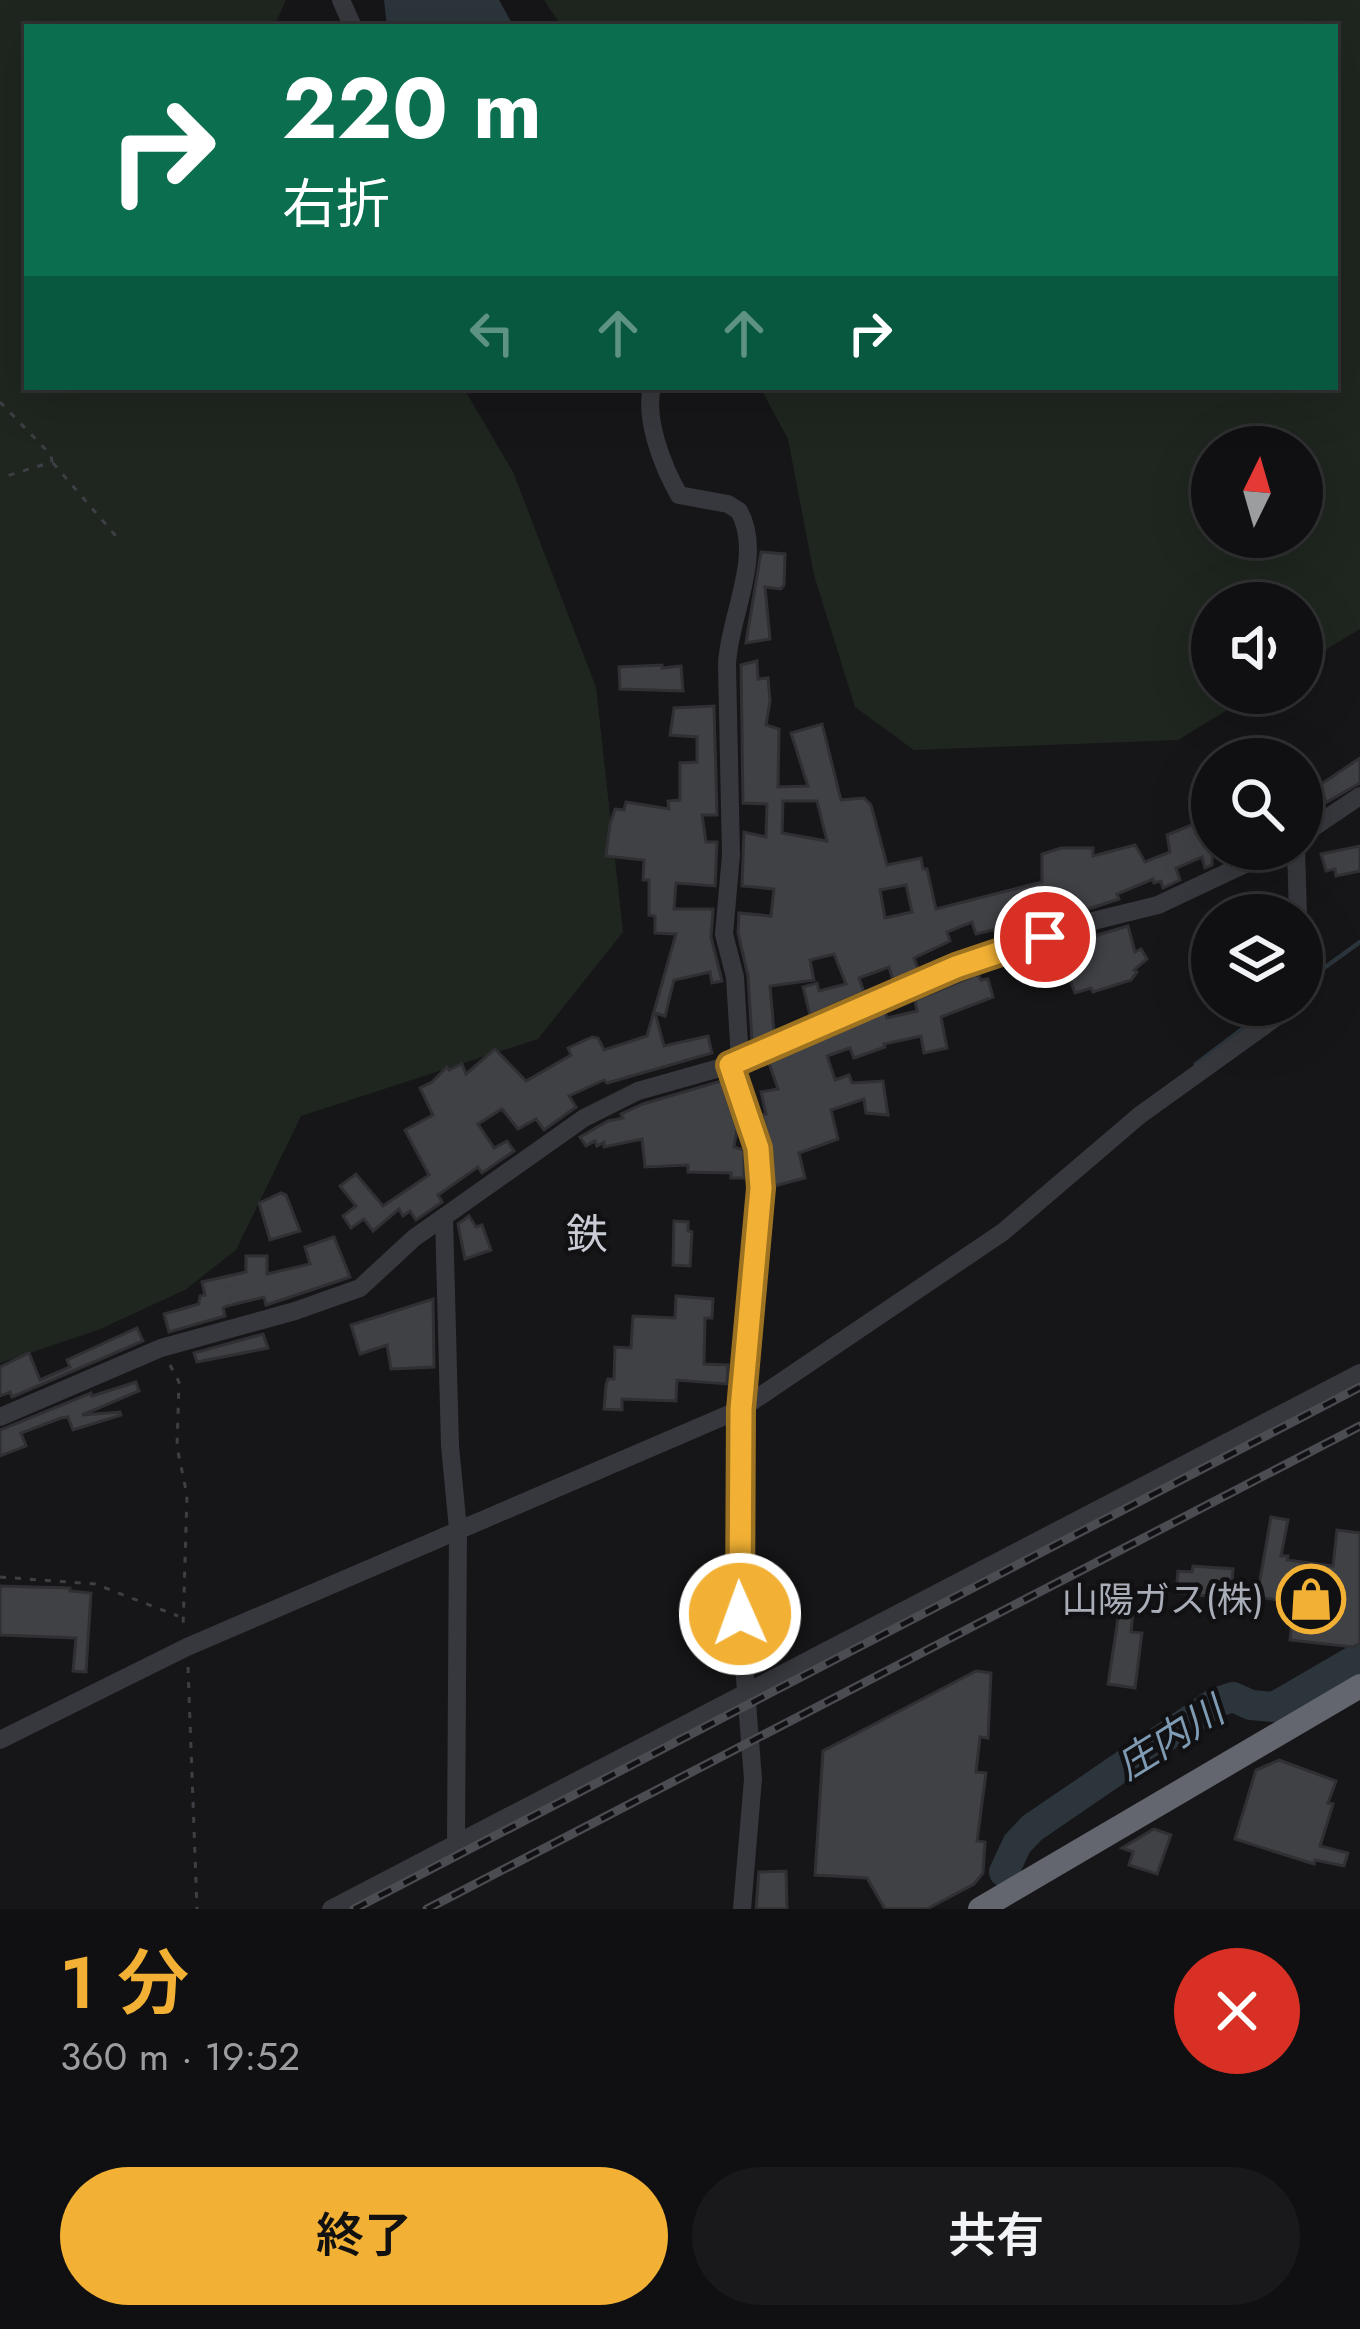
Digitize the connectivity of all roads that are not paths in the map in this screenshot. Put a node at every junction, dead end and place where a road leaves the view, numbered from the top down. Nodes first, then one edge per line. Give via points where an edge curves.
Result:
1 (651, 390) edge
2 (1360, 796) edge
3 (1323, 821) edge
4 (1232, 870) edge
5 (1264, 1026) edge
6 (735, 1062) junction
7 (445, 1216) junction
8 (1360, 1372) edge
9 (741, 1409) junction
10 (0, 1417) edge
11 (458, 1528) junction
12 (1360, 1686) edge
13 (746, 1690) junction
14 (0, 1740) edge
15 (455, 1843) junction
16 (332, 1909) edge
17 (742, 1909) edge
18 (980, 1909) edge

1 - 6 street via 664,464 679,495 739,511 748,547 727,664 731,855 724,934 735,977
2 - 3 street
4 - 6 street via 1158,905 956,967
5 - 9 street via 1140,1115 1003,1232
6 - 7 street via 607,1105
6 - 9 street via 761,1188
7 - 10 street via 360,1288 161,1348
7 - 11 street
8 - 13 street
9 - 11 street
9 - 13 street
11 - 14 street
11 - 15 street
12 - 18 highway
13 - 15 street
13 - 17 street via 753,1779
15 - 16 street

